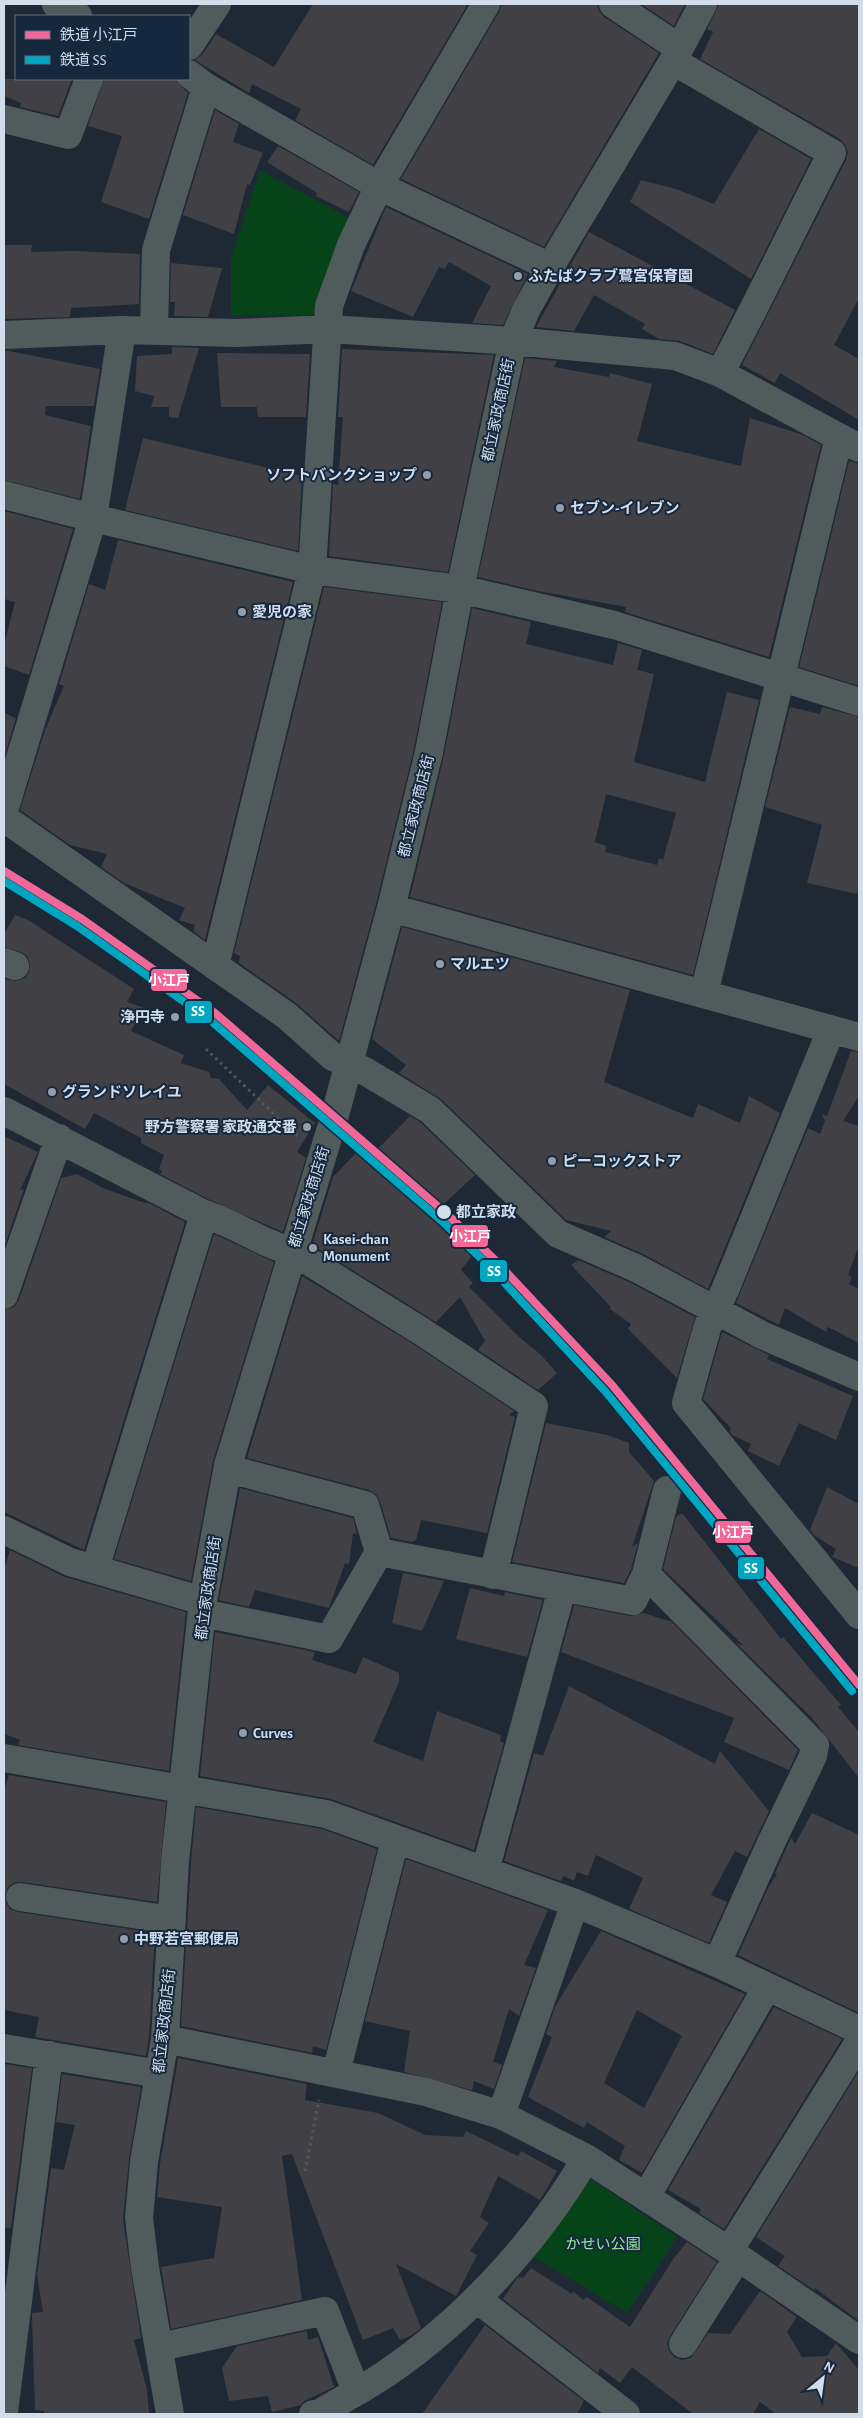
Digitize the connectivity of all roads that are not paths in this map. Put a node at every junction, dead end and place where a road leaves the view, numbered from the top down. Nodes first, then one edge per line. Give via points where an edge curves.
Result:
1 (56, 4) edge
2 (217, 4) edge
3 (486, 4) edge
4 (613, 4) edge
5 (703, 4) edge
6 (76, 15) edge
7 (190, 44) edge
8 (676, 54) junction
9 (89, 80) edge
10 (197, 81) edge
11 (4, 119) edge
12 (379, 186) junction
13 (550, 267) junction
14 (329, 329) junction
15 (122, 330) junction
16 (154, 330) junction
17 (4, 335) edge
18 (513, 341) junction
19 (720, 373) junction
20 (849, 443) edge
21 (4, 495) edge
22 (93, 518) junction
23 (312, 570) junction
24 (460, 589) junction
25 (781, 677) junction
26 (859, 702) edge
27 (4, 811) edge
28 (4, 818) edge
29 (391, 908) junction
30 (215, 966) junction
31 (704, 994) junction
32 (831, 1030) junction
33 (859, 1037) edge
34 (348, 1063) junction
35 (4, 1111) edge
36 (59, 1138) junction
37 (204, 1214) junction
38 (292, 1251) junction
39 (4, 1295) edge
40 (715, 1311) junction
41 (859, 1377) edge
42 (228, 1465) junction
43 (667, 1490) dead end
44 (4, 1530) edge
45 (379, 1552) junction
46 (95, 1569) junction
47 (646, 1574) junction
48 (493, 1575) junction
49 (562, 1589) junction
50 (203, 1607) junction
51 (859, 1615) edge
52 (4, 1758) edge
53 (184, 1789) junction
54 (396, 1840) junction
55 (485, 1871) junction
56 (20, 1897) dead end
57 (575, 1903) junction
58 (172, 1920) junction
59 (718, 1963) junction
60 (767, 1987) junction
61 (859, 2030) edge
62 (164, 2039) junction
63 (859, 2042) edge
64 (4, 2048) edge
65 (49, 2055) junction
66 (331, 2072) junction
67 (159, 2074) junction
68 (501, 2115) junction
69 (586, 2158) junction
70 (646, 2197) junction
71 (734, 2254) junction
72 (477, 2299) junction
73 (859, 2340) edge
74 (683, 2344) dead end
75 (160, 2347) junction
76 (356, 2391) junction
77 (4, 2412) edge
78 (170, 2414) edge
79 (318, 2414) edge
80 (626, 2414) edge

1 - 6 street
2 - 7 street
3 - 12 street
4 - 8 street
5 - 8 street, 都立家政商店街
8 - 13 street, 都立家政商店街
8 - 19 street via 832,153
9 - 11 street via 68,135
10 - 12 street
10 - 16 street via 156,250
12 - 13 street
12 - 14 street via 351,245 329,306
13 - 18 street, 都立家政商店街
14 - 16 street via 236,333
14 - 18 street
14 - 23 street
15 - 16 street
15 - 17 street
15 - 22 street
18 - 19 street via 675,356
18 - 24 street, 都立家政商店街
19 - 20 street
20 - 25 street
21 - 22 street
22 - 23 street
22 - 27 street
23 - 24 street
23 - 30 street
24 - 25 street via 614,624
24 - 29 street, 都立家政商店街 via 429,752
25 - 26 street
25 - 31 street
28 - 30 street
29 - 31 street
29 - 34 street, 都立家政商店街
30 - 34 street via 287,1016 333,1057
31 - 32 street
32 - 33 street
32 - 40 street
34 - 38 street, 都立家政商店街
34 - 40 street via 430,1110 558,1234 636,1268
35 - 36 street
36 - 37 street
36 - 39 street
37 - 38 street
37 - 46 street
38 - 42 street, 都立家政商店街
38 - 48 street via 534,1406
40 - 41 street
40 - 51 street via 686,1403
42 - 45 street via 240,1472 365,1505
42 - 50 street, 都立家政商店街
43 - 47 street
44 - 46 street via 70,1562
45 - 48 street
45 - 50 street via 329,1639
46 - 50 street
47 - 49 street via 633,1601
47 - 59 street via 815,1745 813,1756
48 - 49 street
49 - 55 street
50 - 53 street, 都立家政商店街
52 - 53 street
53 - 54 street via 326,1814
53 - 58 street, 都立家政商店街
54 - 55 street
54 - 66 street
55 - 57 street
56 - 58 street
57 - 59 street
57 - 68 street
58 - 62 street, 都立家政商店街
59 - 60 street
60 - 61 street
60 - 70 street
62 - 66 street
62 - 67 street, 都立家政商店街
63 - 71 street
64 - 65 street
65 - 67 street
65 - 77 street
66 - 68 street via 426,2092
67 - 75 street, 都立家政商店街 via 144,2162 139,2218
68 - 69 street
69 - 70 street
69 - 72 street via 574,2180 527,2244
70 - 71 street
71 - 73 street
71 - 74 street
72 - 76 street via 434,2337
72 - 80 street
75 - 76 street via 325,2312
75 - 78 street, 都立家政商店街
76 - 79 street

